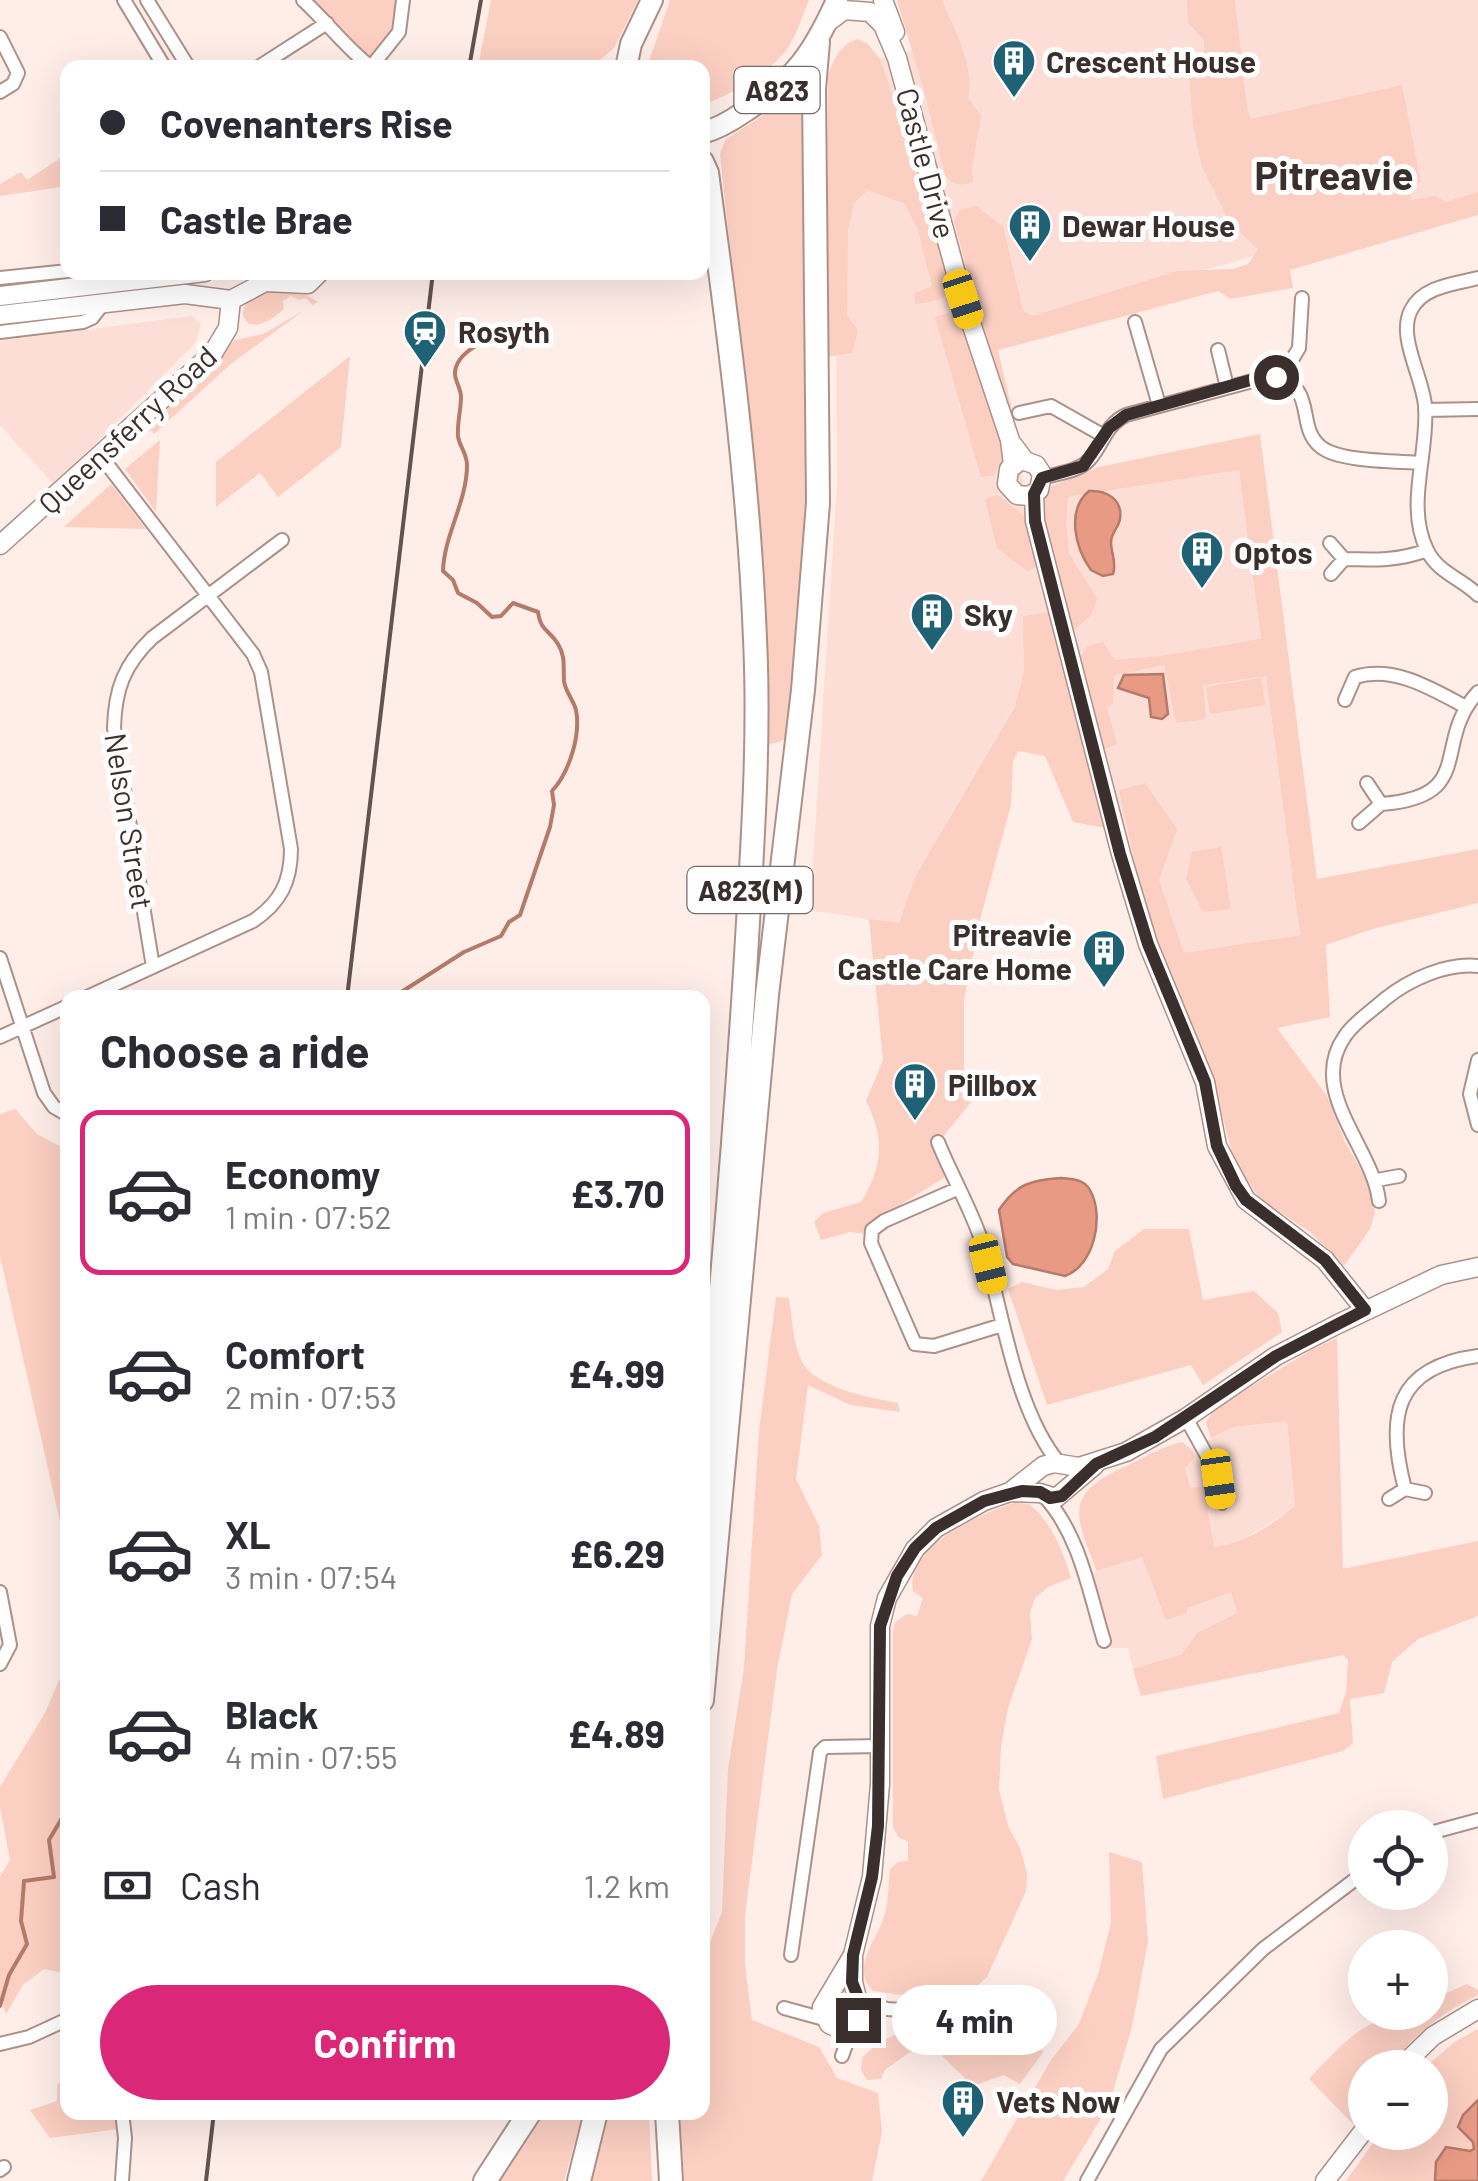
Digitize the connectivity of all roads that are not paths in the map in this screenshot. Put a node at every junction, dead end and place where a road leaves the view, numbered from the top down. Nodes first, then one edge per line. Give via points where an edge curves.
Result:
1 (124, 0) edge
2 (147, 0) edge
3 (303, 0) edge
4 (403, 0) edge
5 (652, 0) edge
6 (837, 0) edge
7 (883, 0) edge
8 (327, 23) junction
9 (823, 32) junction
10 (0, 37) edge
11 (631, 44) junction
12 (897, 58) junction
13 (160, 60) edge
14 (185, 60) edge
15 (269, 60) edge
16 (362, 60) edge
17 (377, 60) edge
18 (621, 60) edge
19 (628, 60) edge
20 (0, 92) edge
21 (710, 130) edge
22 (710, 195) edge
23 (60, 271) edge
24 (0, 278) edge
25 (1478, 278) edge
26 (139, 280) edge
27 (208, 280) edge
28 (247, 280) edge
29 (273, 280) edge
30 (0, 296) edge
31 (230, 296) junction
32 (1302, 298) dead end
33 (103, 304) junction
34 (0, 315) edge
35 (1135, 322) dead end
36 (0, 332) edge
37 (1218, 350) dead end
38 (1281, 378) junction
39 (1227, 387) junction
40 (1159, 405) junction
41 (1478, 409) edge
42 (1426, 410) junction
43 (1019, 413) dead end
44 (1104, 436) junction
45 (100, 455) junction
46 (1420, 463) junction
47 (1034, 477) junction
48 (282, 540) dead end
49 (1330, 542) dead end
50 (0, 546) edge
51 (1427, 550) junction
52 (1344, 558) junction
53 (1478, 572) edge
54 (1331, 574) dead end
55 (1467, 584) junction
56 (208, 595) junction
57 (1478, 595) edge
58 (1478, 692) edge
59 (1344, 700) dead end
60 (1466, 707) junction
61 (1367, 783) dead end
62 (1381, 804) junction
63 (1360, 823) dead end
64 (0, 958) edge
65 (1478, 966) edge
66 (152, 967) junction
67 (102, 990) edge
68 (60, 1010) edge
69 (21, 1027) junction
70 (0, 1037) edge
71 (1478, 1060) edge
72 (60, 1110) edge
73 (1478, 1125) edge
74 (938, 1142) dead end
75 (1399, 1176) dead end
76 (1377, 1180) junction
77 (957, 1189) junction
78 (1380, 1201) dead end
79 (1478, 1267) edge
80 (1365, 1310) junction
81 (1002, 1325) junction
82 (1478, 1356) edge
83 (710, 1398) edge
84 (1186, 1418) junction
85 (1096, 1464) junction
86 (1050, 1468) junction
87 (1405, 1489) junction
88 (1068, 1490) junction
89 (1010, 1492) junction
90 (1424, 1493) dead end
91 (1042, 1494) junction
92 (1389, 1499) dead end
93 (1222, 1503) dead end
94 (1065, 1525) junction
95 (0, 1592) edge
96 (710, 1613) edge
97 (1104, 1642) dead end
98 (0, 1664) edge
99 (880, 1746) junction
100 (1478, 1820) edge
101 (1448, 1828) edge
102 (1348, 1885) edge
103 (790, 1955) dead end
104 (853, 1955) junction
105 (858, 1997) junction
106 (788, 2009) dead end
107 (887, 2009) junction
108 (1478, 2009) edge
109 (828, 2010) junction
110 (945, 2013) dead end
111 (60, 2023) edge
112 (856, 2023) junction
113 (0, 2044) edge
114 (1419, 2050) edge
115 (123, 2120) edge
116 (525, 2120) edge
117 (594, 2120) edge
118 (667, 2120) edge
119 (1349, 2150) edge
120 (122, 2181) edge
121 (485, 2181) edge
122 (579, 2181) edge
123 (671, 2181) edge
124 (1088, 2181) edge
125 (1325, 2181) edge

1 - 13 street
2 - 14 street
3 - 8 street
4 - 17 street via 399,32
5 - 11 main road
6 - 9 main road, A823
7 - 12 street, Castle Drive
8 - 15 street
8 - 16 street
9 - 12 street, Castle Drive via 844,10 870,12
9 - 21 main road, A823 via 798,71 774,92
9 - 96 highway, A823(M) via 814,88 818,504
10 - 20 street via 18,73
11 - 18 street
11 - 19 main road
12 - 47 street, Castle Drive via 963,299 1010,440
22 - 83 highway, A823(M) via 745,482 756,642 740,1054
23 - 24 street
25 - 42 street via 1429,292 1409,314
26 - 30 street
27 - 31 street via 209,288
28 - 31 street, Queensferry Road
29 - 31 street
31 - 33 street
31 - 45 street, Queensferry Road via 220,345
32 - 38 street via 1298,348
33 - 34 street
33 - 36 street via 83,322
35 - 40 street
37 - 39 street
38 - 39 street
38 - 46 street via 1298,390 1311,434 1325,450
39 - 40 street
40 - 44 street via 1118,419
41 - 42 street
42 - 46 street
43 - 44 street via 1050,406
44 - 47 street via 1088,462
45 - 50 street, Queensferry Road
45 - 56 street
46 - 51 street via 1419,516
47 - 80 street, Castle Drive via 1035,521 1120,854 1148,944 1205,1082 1217,1146 1246,1200 1325,1260
48 - 56 street, Nelson Street
49 - 52 street
51 - 52 street via 1406,558
51 - 55 street
52 - 54 street
53 - 55 street
55 - 57 street
56 - 66 street, Nelson Street via 134,656 114,702
56 - 66 street via 261,672 291,870 270,909 253,921
58 - 60 street
59 - 60 street via 1349,672 1374,673 1397,676
60 - 62 street via 1458,763 1444,788 1425,800
61 - 62 street
62 - 63 street
64 - 69 street
65 - 76 street via 1446,970 1399,989 1348,1031 1338,1048 1336,1092
66 - 67 street
68 - 69 street
69 - 70 street
69 - 72 street via 44,1094
71 - 73 street via 1470,1094
74 - 77 street
75 - 76 street
76 - 78 street
77 - 81 street via 982,1243
77 - 81 street via 877,1225 871,1244 915,1344 934,1346
79 - 80 street via 1441,1275
80 - 84 street via 1276,1356
81 - 86 street
82 - 87 street via 1423,1373 1400,1401 1395,1444
84 - 85 street
84 - 93 street via 1217,1474
85 - 86 street
85 - 88 street
86 - 88 street via 1070,1476
86 - 89 street
86 - 91 street via 1035,1481
87 - 90 street
87 - 92 street
88 - 91 street via 1056,1498
88 - 94 street
89 - 91 street
89 - 99 street via 936,1528 897,1576 880,1626
91 - 94 street
94 - 97 street
95 - 98 street via 10,1646
99 - 103 street via 824,1746 820,1752
99 - 104 street via 872,1877
100 - 101 street
102 - 124 street via 1264,1949 1160,2049
104 - 105 street
104 - 109 street
105 - 107 street
105 - 109 street via 843,1989
105 - 112 street
106 - 109 street
107 - 110 street
107 - 112 street
108 - 114 street
109 - 112 street via 840,2029
109 - 112 street via 842,2056
111 - 113 street
115 - 120 street
116 - 121 highway
117 - 122 highway
118 - 123 highway
119 - 125 street

